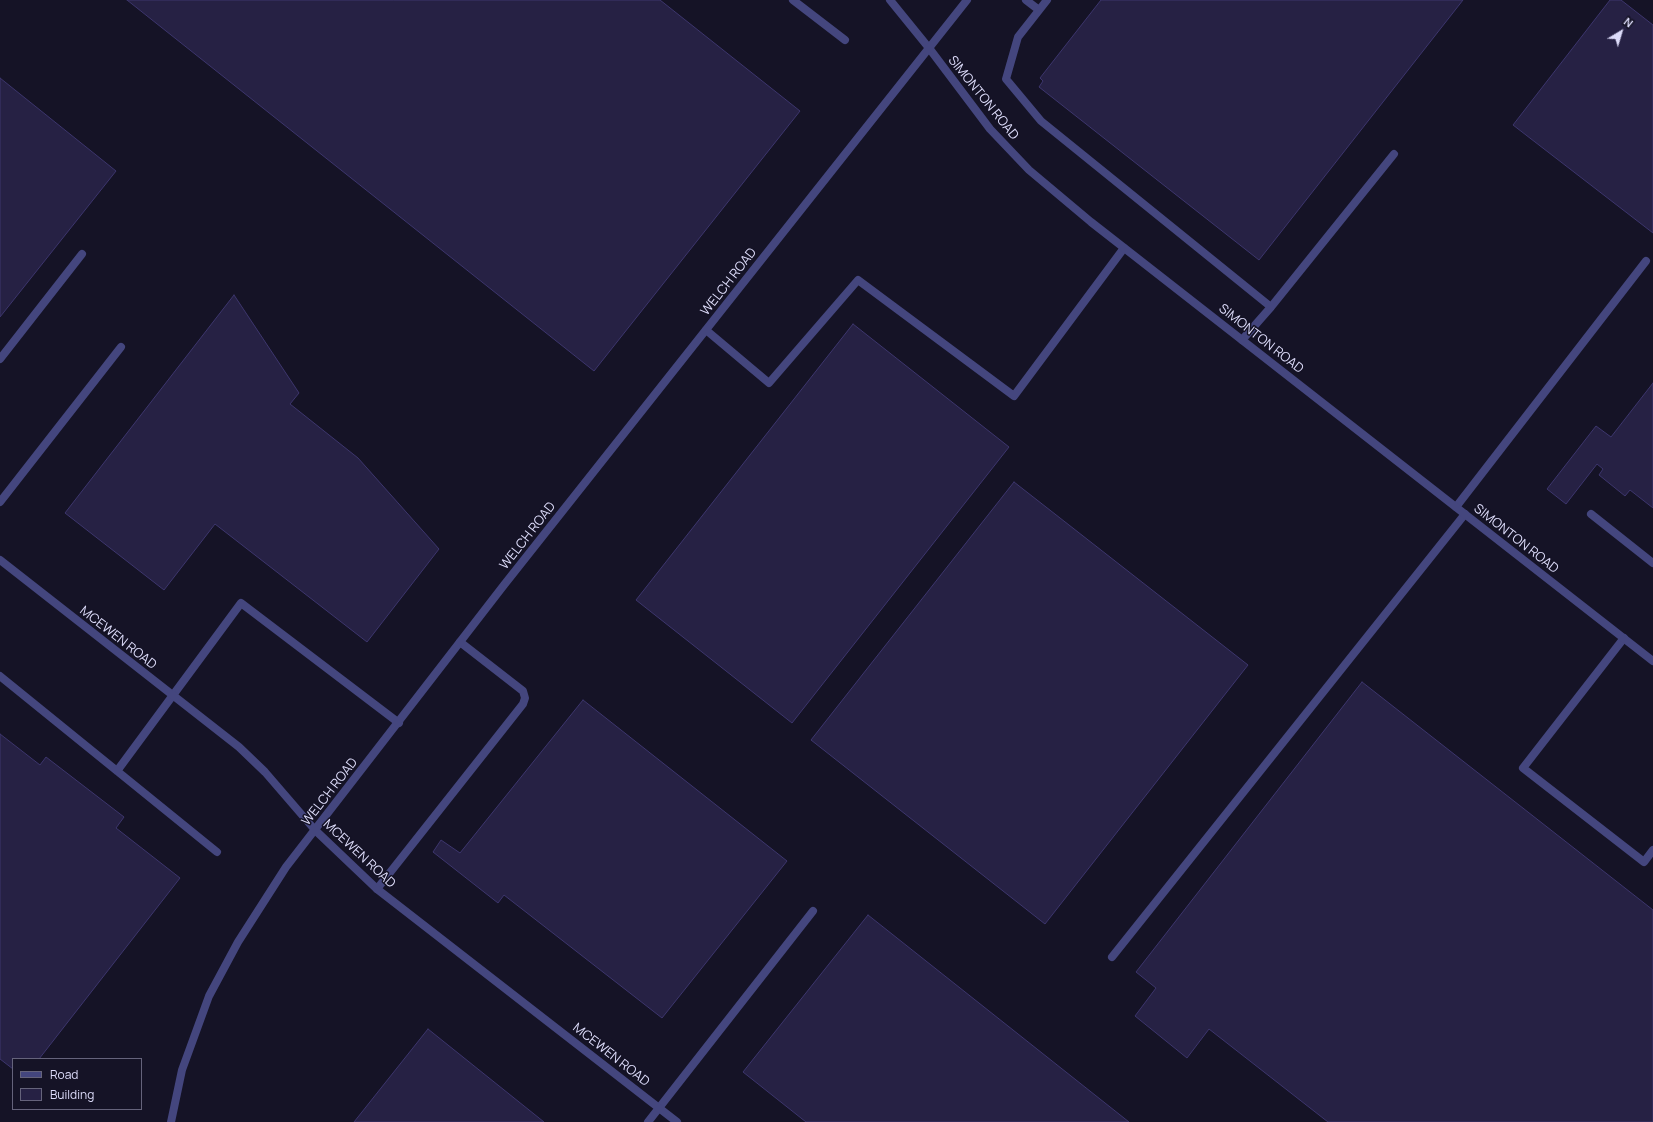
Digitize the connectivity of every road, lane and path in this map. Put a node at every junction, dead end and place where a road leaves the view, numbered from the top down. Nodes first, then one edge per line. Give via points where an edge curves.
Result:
1 (793, 0) edge
2 (890, 0) edge
3 (967, 0) edge
4 (1026, 0) edge
5 (1047, 0) edge
6 (1039, 10) junction
7 (845, 40) dead end
8 (929, 48) junction
9 (1394, 154) dead end
10 (1124, 248) junction
11 (82, 254) dead end
12 (1646, 261) dead end
13 (1271, 307) junction
14 (706, 330) junction
15 (1242, 340) junction
16 (121, 347) dead end
17 (0, 359) edge
18 (0, 502) edge
19 (1456, 507) junction
20 (1465, 514) junction
21 (1591, 514) dead end
22 (0, 560) edge
23 (1653, 563) edge
24 (1624, 638) junction
25 (460, 642) junction
26 (1653, 661) edge
27 (0, 676) edge
28 (173, 696) junction
29 (399, 723) junction
30 (117, 771) junction
31 (315, 830) junction
32 (1653, 850) edge
33 (218, 852) dead end
34 (377, 889) junction
35 (813, 911) dead end
36 (1112, 958) dead end
37 (659, 1108) junction
38 (171, 1122) edge
39 (648, 1122) edge
40 (677, 1122) edge

1 - 7 street
2 - 8 street, SIMONTON ROAD
3 - 8 street, WELCH ROAD
4 - 6 street
5 - 6 street
6 - 13 street via 1018,37 1006,79 1041,121
8 - 10 street, SIMONTON ROAD via 990,129 1029,170
8 - 14 street, WELCH ROAD
9 - 13 street
10 - 14 street via 1014,396 858,280 769,383
10 - 15 street, SIMONTON ROAD
11 - 17 street
12 - 19 street
13 - 15 street
14 - 25 street, WELCH ROAD
15 - 19 street, SIMONTON ROAD
16 - 18 street
19 - 20 street, SIMONTON ROAD
20 - 24 street, SIMONTON ROAD
20 - 36 street
21 - 23 street
22 - 28 street, MCEWEN ROAD
24 - 26 street, SIMONTON ROAD
24 - 32 street via 1523,768 1644,862
25 - 29 street, WELCH ROAD
25 - 34 street via 523,692 526,698
27 - 30 street
28 - 29 street via 241,603
28 - 30 street
28 - 31 street, MCEWEN ROAD via 239,747 265,772
29 - 31 street, WELCH ROAD
30 - 33 street
31 - 34 street, MCEWEN ROAD
31 - 38 street, WELCH ROAD via 286,867 238,942 209,996 182,1070
34 - 37 street, MCEWEN ROAD
35 - 37 street
37 - 39 street
37 - 40 street, MCEWEN ROAD

